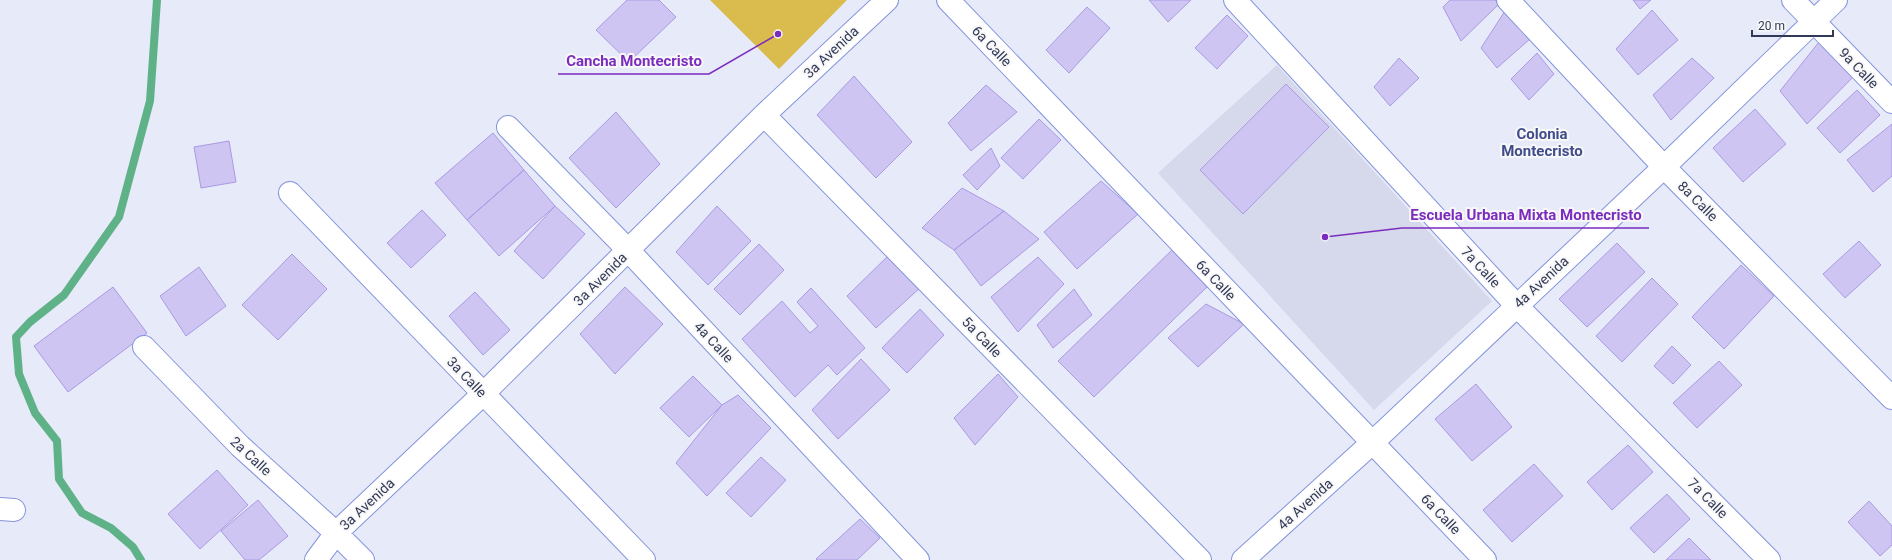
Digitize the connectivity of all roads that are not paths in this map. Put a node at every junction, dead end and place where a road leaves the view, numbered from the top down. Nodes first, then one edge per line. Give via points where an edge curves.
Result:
1 (887, 0) edge
2 (948, 0) edge
3 (1235, 0) edge
4 (1508, 0) edge
5 (1793, 0) edge
6 (1836, 0) edge
7 (1813, 22) junction
8 (1892, 102) edge
9 (764, 115) junction
10 (508, 126) dead end
11 (1664, 167) junction
12 (290, 193) dead end
13 (628, 250) junction
14 (1516, 305) junction
15 (144, 347) dead end
16 (483, 394) junction
17 (1892, 398) edge
18 (1372, 443) junction
19 (336, 533) junction
20 (316, 560) edge
21 (363, 560) edge
22 (644, 560) edge
23 (918, 560) edge
24 (1200, 560) edge
25 (1244, 560) edge
26 (1485, 560) edge
27 (1769, 560) edge

1 - 9 street, 3a Avenida
2 - 18 street, 6a Calle
3 - 14 street, 7a Calle
4 - 11 street, 8a Calle
5 - 7 street, 9a Calle
6 - 7 street, 4a Avenida
7 - 8 street, 9a Calle
7 - 11 street, 4a Avenida
9 - 13 street, 3a Avenida
9 - 24 street, 5a Calle
10 - 13 street, 4a Calle
11 - 14 street, 4a Avenida
11 - 17 street, 8a Calle
12 - 16 street, 3a Calle
13 - 16 street, 3a Avenida
13 - 23 street, 4a Calle
14 - 18 street, 4a Avenida
14 - 27 street, 7a Calle
15 - 19 street, 2a Calle via 240,446
16 - 19 street, 3a Avenida
16 - 22 street, 3a Calle
18 - 25 street, 4a Avenida
18 - 26 street, 6a Calle
19 - 20 street, 3a Avenida
19 - 21 street, 2a Calle

